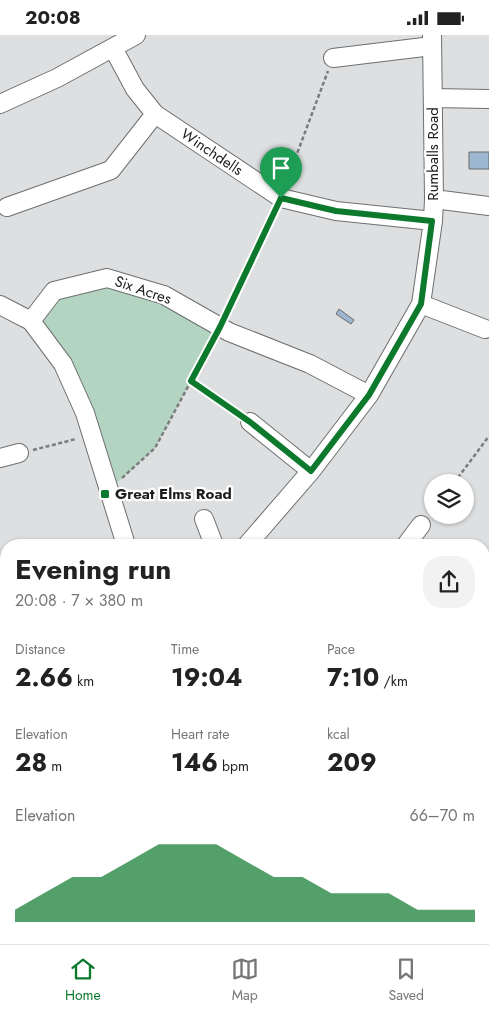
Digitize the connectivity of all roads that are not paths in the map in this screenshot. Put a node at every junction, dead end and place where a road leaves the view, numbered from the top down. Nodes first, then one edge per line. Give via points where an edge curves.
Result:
1 (136, 35) edge
2 (432, 40) edge
3 (113, 48) junction
4 (332, 58) road end
5 (433, 98) junction
6 (489, 99) edge
7 (0, 104) edge
8 (156, 113) junction
9 (434, 199) junction
10 (489, 206) edge
11 (7, 207) dead end
12 (432, 221) junction
13 (421, 304) junction
14 (0, 305) edge
15 (31, 321) junction
16 (485, 329) dead end
17 (369, 395) junction
18 (250, 422) road end
19 (19, 453) road end
20 (0, 458) edge
21 (311, 471) junction
22 (204, 519) dead end
23 (421, 525) dead end
24 (122, 539) edge
25 (212, 539) edge
26 (252, 539) edge
27 (410, 539) edge

1 - 3 street
2 - 4 street
2 - 5 street, Rumballs Road
3 - 7 street
3 - 8 street, Winchdells via 134,89
5 - 6 street
5 - 9 street, Rumballs Road
8 - 11 street via 111,171
8 - 12 street, Winchdells via 281,198 336,211
9 - 10 street
9 - 12 street, Rumballs Road
12 - 13 street, Rumballs Road
13 - 16 street
13 - 17 street, Rumballs Road
14 - 15 street
15 - 17 street, Six Acres via 54,291 107,278 164,295 229,332 310,364
15 - 24 street via 63,364 86,413
17 - 21 street, Rumballs Road
18 - 21 street
19 - 20 street
21 - 26 street, Rumballs Road
22 - 25 street
23 - 27 street

